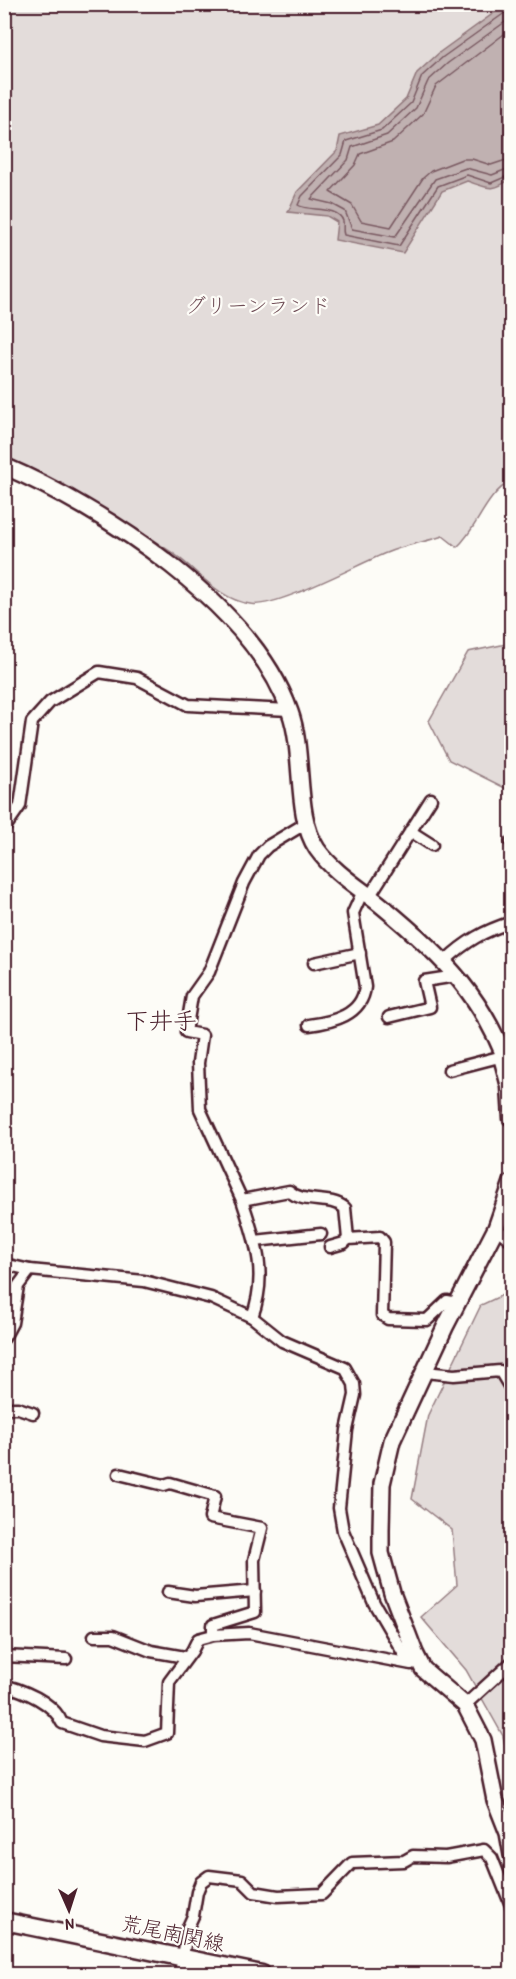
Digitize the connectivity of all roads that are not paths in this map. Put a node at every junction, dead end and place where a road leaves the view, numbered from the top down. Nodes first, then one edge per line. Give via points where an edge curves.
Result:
1 (4, 466) edge
2 (290, 710) junction
3 (431, 799) dead end
4 (308, 822) junction
5 (4, 829) edge
6 (411, 831) junction
7 (432, 845) dead end
8 (366, 894) junction
9 (512, 922) edge
10 (360, 953) junction
11 (445, 961) junction
12 (314, 963) dead end
13 (456, 976) junction
14 (389, 1017) dead end
15 (309, 1025) dead end
16 (449, 1070) dead end
17 (512, 1076) edge
18 (512, 1120) edge
19 (512, 1182) edge
20 (242, 1200) junction
21 (496, 1228) junction
22 (321, 1234) dead end
23 (348, 1239) junction
24 (255, 1241) junction
25 (512, 1241) edge
26 (330, 1247) dead end
27 (4, 1264) edge
28 (30, 1270) junction
29 (458, 1303) junction
30 (252, 1317) junction
31 (4, 1338) edge
32 (425, 1372) junction
33 (512, 1391) edge
34 (4, 1408) edge
35 (33, 1413) dead end
36 (119, 1474) dead end
37 (255, 1591) junction
38 (168, 1592) dead end
39 (213, 1635) junction
40 (94, 1636) dead end
41 (4, 1656) edge
42 (185, 1657) junction
43 (66, 1659) dead end
44 (512, 1662) edge
45 (416, 1666) junction
46 (4, 1685) edge
47 (465, 1705) junction
48 (512, 1855) edge
49 (512, 1908) edge
50 (4, 1921) edge
51 (182, 1957) junction
52 (180, 1974) edge
53 (262, 1974) edge

1 - 2 street via 38,480 99,516 136,539 189,581 236,626 278,685
2 - 4 street
2 - 5 street via 188,705 137,678 99,672 50,702 32,722 20,806
3 - 6 street
4 - 8 street via 317,848 333,868
4 - 20 street via 259,855 209,972 192,996 188,1013 186,1032 202,1035 198,1063 200,1109
6 - 7 street
6 - 8 street
8 - 10 street via 352,913
8 - 11 street
9 - 11 street via 467,940
10 - 12 street
10 - 15 street via 365,987 359,1004 335,1022
11 - 13 street
13 - 14 street via 424,981 430,1007
13 - 17 street via 496,1032
16 - 18 street via 499,1057
19 - 21 street
20 - 23 street via 289,1191 295,1197 337,1202 345,1209
20 - 24 street
21 - 25 street
21 - 29 street
22 - 24 street
23 - 26 street
23 - 29 street via 380,1237 384,1242 382,1315 388,1319 427,1320 447,1301
24 - 30 street via 261,1294
27 - 28 street
28 - 30 street via 144,1281 211,1298
28 - 31 street via 18,1286 12,1323
29 - 32 street
30 - 45 street via 282,1341 345,1368 350,1376 355,1395 347,1430 339,1508 343,1531 374,1603
32 - 33 street via 454,1376 500,1371
32 - 45 street via 392,1442 382,1484 381,1514 381,1553
34 - 35 street
36 - 37 street via 215,1496 210,1518 262,1528 254,1560
37 - 38 street via 195,1596
37 - 39 street via 255,1612 213,1625
39 - 42 street via 198,1639
39 - 45 street via 249,1633
40 - 42 street via 113,1636 152,1652
41 - 43 street
42 - 46 street via 169,1682 167,1733 145,1741 100,1736 62,1723 51,1708
44 - 47 street
45 - 47 street
47 - 48 street via 483,1740 495,1800
49 - 51 street via 492,1858 484,1850 446,1857 413,1856 404,1861 352,1863 322,1894 278,1896 254,1892 242,1880 209,1876 197,1892
50 - 51 main road, 荒尾南関線
51 - 52 street
51 - 53 main road, 荒尾南関線

